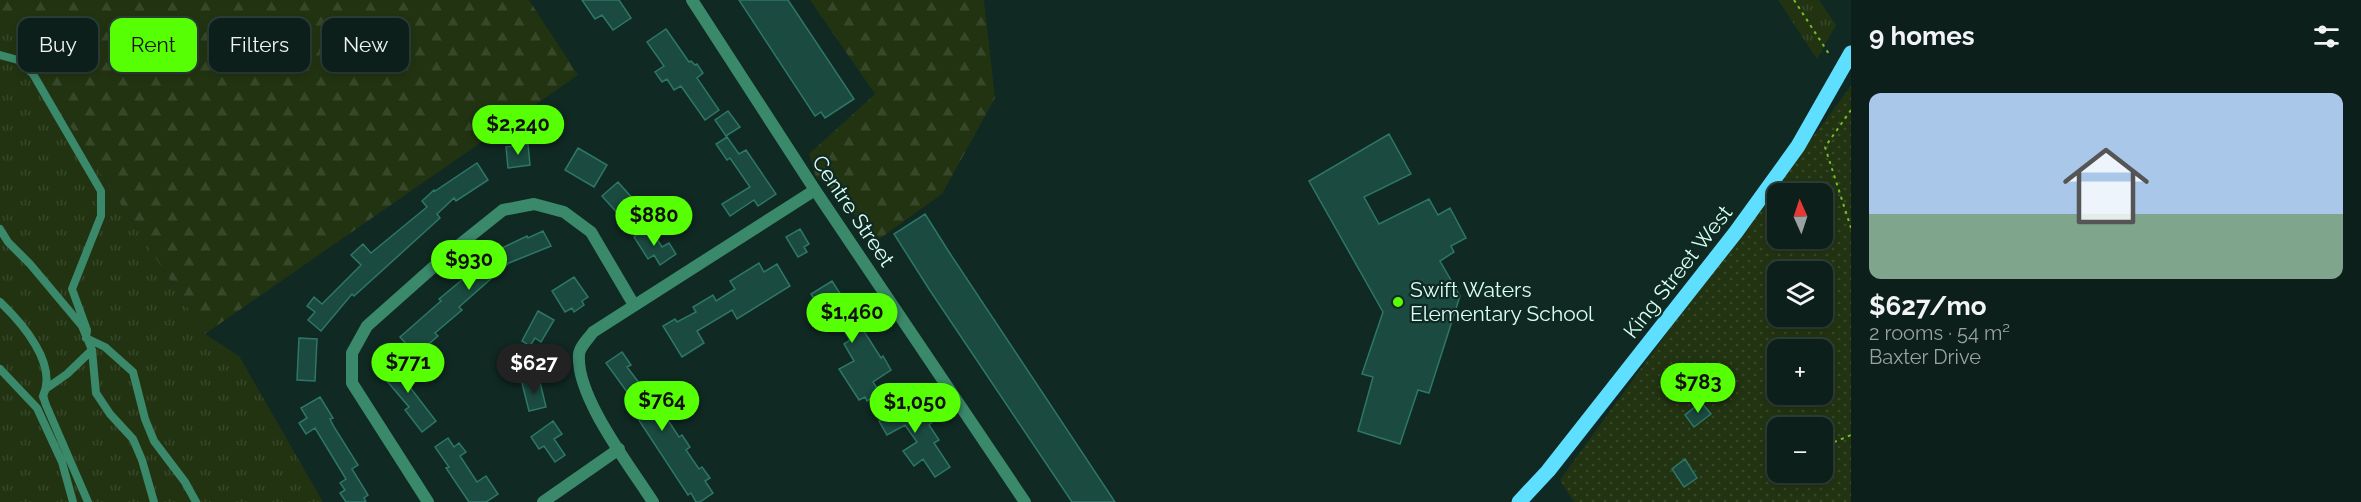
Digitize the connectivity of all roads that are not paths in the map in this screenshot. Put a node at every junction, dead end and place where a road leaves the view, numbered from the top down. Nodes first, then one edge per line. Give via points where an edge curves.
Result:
1 (692, 0) edge
2 (0, 54) edge
3 (1851, 54) edge
4 (815, 190) junction
5 (0, 229) edge
6 (0, 302) edge
7 (634, 305) junction
8 (86, 338) junction
9 (92, 350) junction
10 (0, 369) edge
11 (47, 388) junction
12 (619, 449) junction
13 (73, 502) edge
14 (88, 502) edge
15 (153, 502) edge
16 (196, 502) edge
17 (428, 502) edge
18 (543, 502) edge
19 (653, 502) edge
20 (1025, 502) edge
21 (1519, 502) edge

1 - 4 street, Centre Street
2 - 8 lane via 18,60 33,74 101,191 101,216 72,289 87,330
3 - 21 main road, King Street West via 1798,146 1736,232 1548,471
4 - 7 street
4 - 20 street, Centre Street
5 - 8 lane via 63,303
6 - 11 lane via 16,317 45,363
7 - 12 street via 593,332 579,352 580,378
7 - 17 street via 591,232 564,212 534,204 503,210 367,326 352,353 352,382
8 - 9 lane
8 - 16 lane via 105,347 133,372 154,441
9 - 11 lane
9 - 15 lane via 96,393 133,439
10 - 13 lane via 37,408 62,462
11 - 14 lane via 43,396 46,405
12 - 18 street
12 - 19 street

